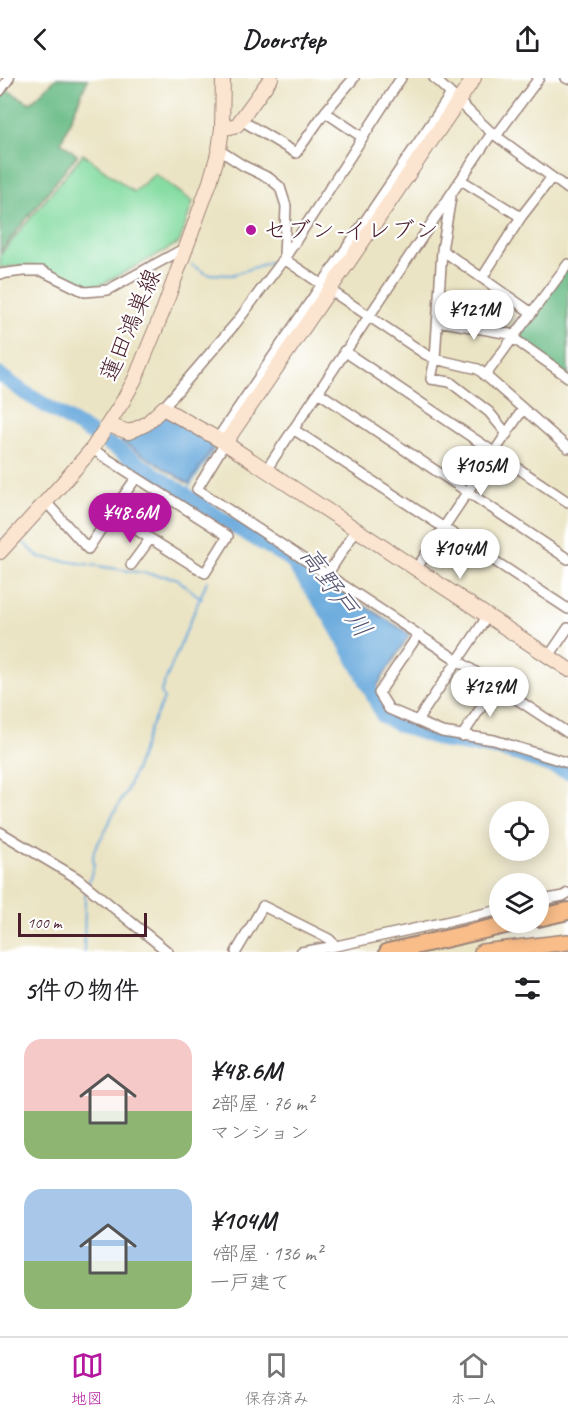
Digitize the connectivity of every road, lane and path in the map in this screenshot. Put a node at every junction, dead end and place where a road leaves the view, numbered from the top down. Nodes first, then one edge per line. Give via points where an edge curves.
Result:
1 (9, 78) edge
2 (222, 78) edge
3 (271, 78) edge
4 (354, 78) edge
5 (401, 78) edge
6 (434, 78) edge
7 (474, 78) edge
8 (539, 78) edge
9 (0, 91) edge
10 (455, 98) junction
11 (325, 112) junction
12 (241, 120) junction
13 (222, 128) junction
14 (494, 134) junction
15 (362, 137) junction
16 (219, 150) junction
17 (552, 177) junction
18 (461, 180) junction
19 (568, 189) edge
20 (452, 195) junction
21 (521, 217) junction
22 (185, 248) junction
23 (442, 250) junction
24 (284, 259) junction
25 (568, 264) edge
26 (0, 274) edge
27 (482, 278) junction
28 (326, 287) junction
29 (532, 313) junction
30 (368, 316) junction
31 (438, 321) junction
32 (514, 336) junction
33 (344, 351) junction
34 (435, 359) junction
35 (485, 376) junction
36 (568, 377) edge
37 (318, 392) junction
38 (163, 408) junction
39 (523, 409) junction
40 (108, 425) junction
41 (292, 429) junction
42 (507, 434) junction
43 (221, 441) junction
44 (568, 448) edge
45 (92, 449) junction
46 (494, 452) junction
47 (266, 470) junction
48 (136, 478) junction
49 (468, 492) junction
50 (46, 502) junction
51 (568, 502) edge
52 (111, 514) junction
53 (443, 528) junction
54 (356, 530) junction
55 (150, 539) junction
56 (0, 552) edge
57 (568, 559) edge
58 (131, 565) dead end
59 (416, 569) junction
60 (327, 575) junction
61 (568, 609) edge
62 (487, 616) junction
63 (568, 628) edge
64 (418, 634) junction
65 (549, 656) junction
66 (458, 660) junction
67 (568, 669) edge
68 (496, 685) junction
69 (417, 721) junction
70 (568, 733) edge
71 (462, 736) junction
72 (568, 763) edge
73 (0, 832) edge
74 (568, 893) edge
75 (549, 899) edge
76 (568, 911) edge
77 (489, 912) edge
78 (549, 915) edge
79 (489, 929) edge
80 (568, 942) edge
81 (336, 946) junction
82 (168, 952) edge
83 (236, 952) edge
84 (301, 952) edge
85 (388, 952) edge
86 (482, 952) edge

1 - 9 street
2 - 13 street, 蓮田鴻巣線
3 - 12 street
4 - 11 street
5 - 15 street
6 - 10 street
7 - 10 street
8 - 14 street
10 - 14 street
10 - 28 street
11 - 12 street via 296,153
11 - 15 street
12 - 13 street via 230,128
13 - 16 street, 蓮田鴻巣線
14 - 17 street
14 - 18 street
15 - 24 street
16 - 22 street, 蓮田鴻巣線
16 - 24 street via 280,187 286,206
17 - 19 street
17 - 21 street
18 - 20 street
18 - 21 street
20 - 23 street
20 - 30 street
21 - 27 street
22 - 26 street via 108,290 86,292 42,271
22 - 40 street, 蓮田鴻巣線 via 147,353
23 - 27 street
23 - 31 street
24 - 28 street
24 - 38 street via 236,323
25 - 29 street
27 - 29 street
28 - 30 street
28 - 43 street
29 - 32 street
30 - 33 street
30 - 34 street
31 - 32 street
31 - 34 street
32 - 35 street
32 - 36 street
33 - 37 street
33 - 46 street
34 - 35 street via 478,369
34 - 42 street via 431,379 450,382 489,412
35 - 39 street
37 - 41 street
37 - 49 street
38 - 40 street via 146,424 129,432
38 - 43 street
39 - 42 street
39 - 44 street
40 - 45 street, 蓮田鴻巣線
41 - 47 street
41 - 53 street
42 - 46 street
43 - 47 street
43 - 60 street via 197,489
45 - 48 street
45 - 50 street, 蓮田鴻巣線
46 - 49 street
46 - 51 street
47 - 54 street
48 - 52 street
48 - 55 street via 228,536 205,573
49 - 53 street
49 - 57 street
50 - 52 street via 88,549
50 - 56 street, 蓮田鴻巣線
52 - 55 street
53 - 59 street
53 - 61 street
54 - 59 street
54 - 60 street
55 - 58 street
59 - 62 street
60 - 64 street
62 - 65 street
62 - 66 street
63 - 65 street
64 - 66 street
64 - 69 street via 379,693 390,709
65 - 67 street
66 - 68 street
66 - 69 street
68 - 70 street
68 - 71 street
69 - 71 street
71 - 72 street via 494,740
73 - 82 street via 77,878
74 - 75 street
76 - 78 highway
77 - 81 street
79 - 85 highway
80 - 86 main road
81 - 83 street via 263,906
81 - 84 street

